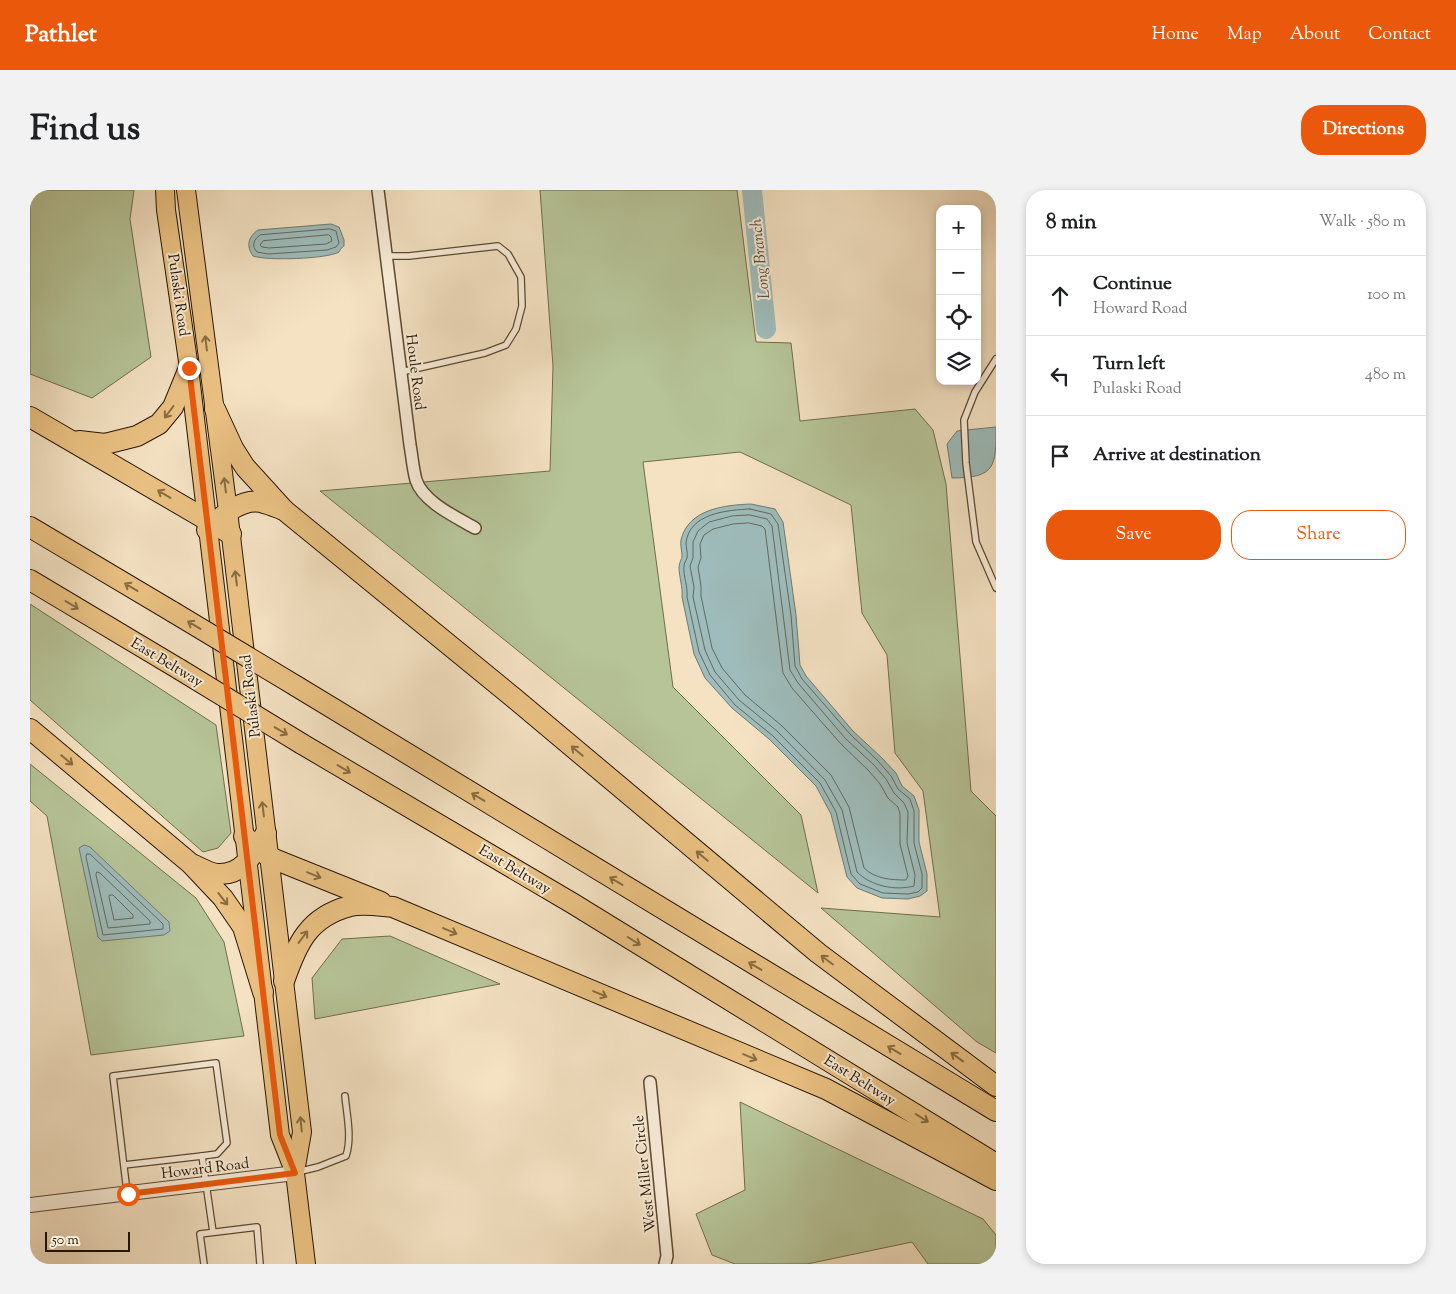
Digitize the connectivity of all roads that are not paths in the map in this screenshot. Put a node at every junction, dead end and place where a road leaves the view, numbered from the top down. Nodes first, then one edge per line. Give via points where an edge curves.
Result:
1 (166, 190) edge
2 (186, 190) edge
3 (378, 190) edge
4 (386, 256) junction
5 (996, 358) edge
6 (189, 368) junction
7 (401, 372) junction
8 (215, 409) junction
9 (30, 417) edge
10 (72, 440) junction
11 (284, 510) junction
12 (217, 524) junction
13 (30, 527) edge
14 (475, 528) dead end
15 (30, 580) edge
16 (995, 581) edge
17 (996, 588) edge
18 (30, 729) edge
19 (257, 847) junction
20 (190, 863) junction
21 (393, 907) junction
22 (284, 981) junction
23 (264, 992) junction
24 (650, 1082) dead end
25 (996, 1086) edge
26 (345, 1096) dead end
27 (996, 1111) edge
28 (202, 1156) junction
29 (996, 1164) edge
30 (124, 1165) junction
31 (295, 1173) junction
32 (996, 1180) edge
33 (206, 1184) junction
34 (128, 1194) junction
35 (30, 1205) edge
36 (213, 1232) junction
37 (204, 1264) edge
38 (260, 1264) edge
39 (306, 1264) edge
40 (665, 1264) edge

1 - 6 main road, Pulaski Road via 166,210
8 -> 2 main road, Pulaski Road
3 - 4 street, Houle Road
4 - 7 street, Houle Road
4 - 7 lane via 498,246 508,254 521,277 522,306 516,329 506,345 485,354
5 - 16 lane via 975,392 964,420 976,542
6 -> 10 highway via 173,407 159,424 137,436 105,444
6 - 12 main road, Pulaski Road
7 - 14 street, Houle Road via 416,481 438,506
8 - 11 highway via 245,467
12 -> 8 main road, Pulaski Road
9 - 10 highway
12 -> 10 highway
11 - 12 highway via 259,502 247,503
25 -> 11 highway via 818,953
19 -> 12 main road, Pulaski Road
12 - 19 main road, Pulaski Road
27 -> 13 highway, bridge
15 -> 29 highway, East Beltway, bridge via 580,908
16 - 17 lane
18 -> 20 highway
19 - 20 highway via 234,872 216,874
19 -> 21 highway
19 - 22 main road, Pulaski Road
19 - 23 main road, Pulaski Road
20 -> 23 highway via 223,898 243,928
22 -> 21 highway via 300,939 320,921 350,906
21 -> 32 highway via 826,1089
31 -> 22 main road, Pulaski Road via 302,1132
23 - 31 main road, Pulaski Road via 280,1135
24 - 40 street, West Miller Circle via 667,1256
26 - 31 lane via 349,1139 346,1156
28 - 30 lane
28 - 30 lane via 217,1154 227,1143 216,1063 113,1076
28 - 33 lane
30 - 34 lane
31 - 33 street, Howard Road
31 - 39 main road, Pulaski Road
33 - 34 street, Howard Road
33 - 36 lane
34 - 35 street, Howard Road
36 - 37 lane via 200,1234
36 - 38 lane via 256,1227

